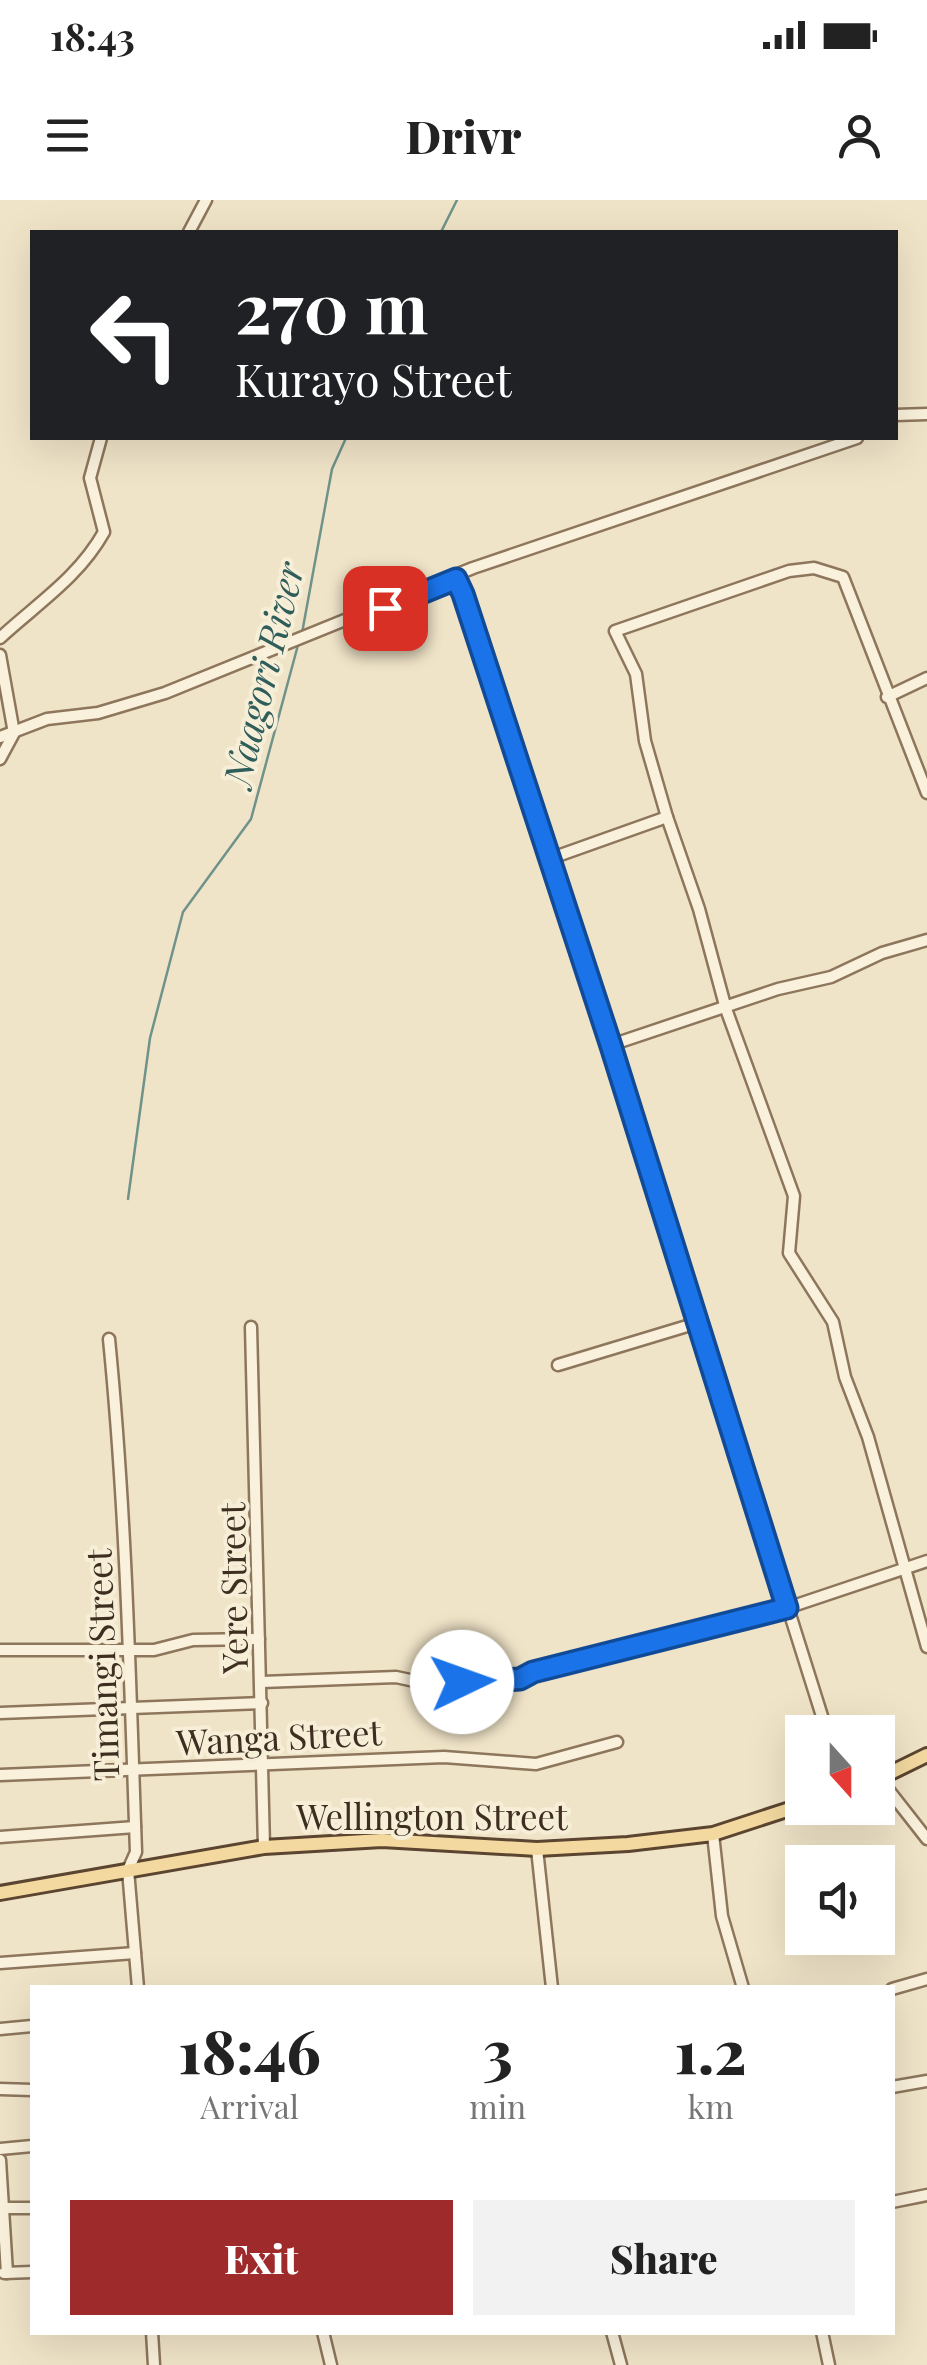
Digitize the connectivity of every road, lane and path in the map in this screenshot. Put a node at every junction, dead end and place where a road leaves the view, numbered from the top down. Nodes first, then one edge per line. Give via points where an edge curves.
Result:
1 (206, 200) edge
2 (190, 230) edge
3 (927, 414) edge
4 (898, 415) edge
5 (100, 440) edge
6 (851, 440) edge
7 (456, 579) junction
8 (0, 638) edge
9 (0, 655) edge
10 (927, 678) edge
11 (887, 697) junction
12 (14, 733) junction
13 (0, 737) edge
14 (0, 758) edge
15 (927, 793) edge
16 (667, 818) junction
17 (549, 859) junction
18 (927, 940) edge
19 (726, 1009) junction
20 (611, 1046) junction
21 (697, 1323) junction
22 (251, 1327) dead end
23 (109, 1339) dead end
24 (558, 1365) dead end
25 (927, 1562) edge
26 (902, 1570) junction
27 (787, 1608) junction
28 (259, 1639) junction
29 (927, 1647) edge
30 (125, 1648) junction
31 (0, 1650) edge
32 (262, 1682) junction
33 (262, 1703) junction
34 (130, 1708) junction
35 (0, 1713) edge
36 (822, 1715) edge
37 (617, 1742) dead end
38 (927, 1755) edge
39 (264, 1761) junction
40 (131, 1771) junction
41 (895, 1771) edge
42 (0, 1775) edge
43 (895, 1799) edge
44 (785, 1811) edge
45 (135, 1827) junction
46 (714, 1834) junction
47 (0, 1838) edge
48 (927, 1840) edge
49 (264, 1847) junction
50 (537, 1849) junction
51 (128, 1870) junction
52 (0, 1892) edge
53 (136, 1953) junction
54 (0, 1963) edge
55 (927, 1978) edge
56 (138, 1985) edge
57 (552, 1985) edge
58 (742, 1985) edge
59 (895, 1988) edge
60 (30, 2026) edge
61 (0, 2029) edge
62 (927, 2081) edge
63 (895, 2086) edge
64 (0, 2089) edge
65 (30, 2090) edge
66 (30, 2146) edge
67 (0, 2149) edge
68 (0, 2160) edge
69 (927, 2196) edge
70 (895, 2201) edge
71 (30, 2208) edge
72 (2, 2209) edge
73 (30, 2272) edge
74 (3, 2274) edge
75 (152, 2335) edge
76 (324, 2335) edge
77 (613, 2335) edge
78 (823, 2335) edge
79 (154, 2365) edge
80 (332, 2365) edge
81 (620, 2365) edge
82 (829, 2365) edge

1 - 2 street
3 - 4 street
5 - 8 street via 90,478 104,532 54,596
6 - 7 street
7 - 12 street via 165,692
7 - 17 street
9 - 12 street
10 - 11 street
11 - 15 street
11 - 16 street via 842,577 814,568 615,631 636,674
12 - 13 street
12 - 14 street
16 - 17 street
16 - 19 street
17 - 20 street
18 - 19 street
19 - 20 street
19 - 26 street via 794,1196 790,1253 833,1322
20 - 21 street
21 - 24 street
21 - 27 street
22 - 28 street, Yere Street
23 - 30 street, Timangi Street via 124,1508
25 - 26 street
26 - 27 street
26 - 29 street
27 - 32 street via 520,1679
27 - 36 street
28 - 30 street
28 - 32 street, Yere Street
30 - 31 street
30 - 34 street, Timangi Street
32 - 33 street, Yere Street
33 - 34 street
33 - 39 street, Yere Street
34 - 35 street
34 - 40 street, Timangi Street
37 - 39 street, Wanga Street via 536,1764 444,1757
38 - 41 main road
39 - 40 street, Wanga Street
39 - 49 street, Yere Street
40 - 42 street, Wanga Street
40 - 45 street, Timangi Street
43 - 48 street
44 - 46 main road, Wellington Street
45 - 47 street
45 - 51 street, Timangi Street via 136,1852
46 - 50 main road, Wellington Street
46 - 58 street via 722,1916
49 - 50 main road, Wellington Street via 382,1840
49 - 51 main road, Wellington Street
50 - 57 street
51 - 52 main road, Wellington Street
51 - 53 street, Timangi Street
53 - 54 street
53 - 56 street, Timangi Street
55 - 59 street
60 - 61 street
62 - 63 street
64 - 65 street
66 - 67 street
68 - 72 street
69 - 70 street
71 - 72 street
72 - 74 street
73 - 74 street
75 - 79 street
76 - 80 street
77 - 81 street
78 - 82 street

